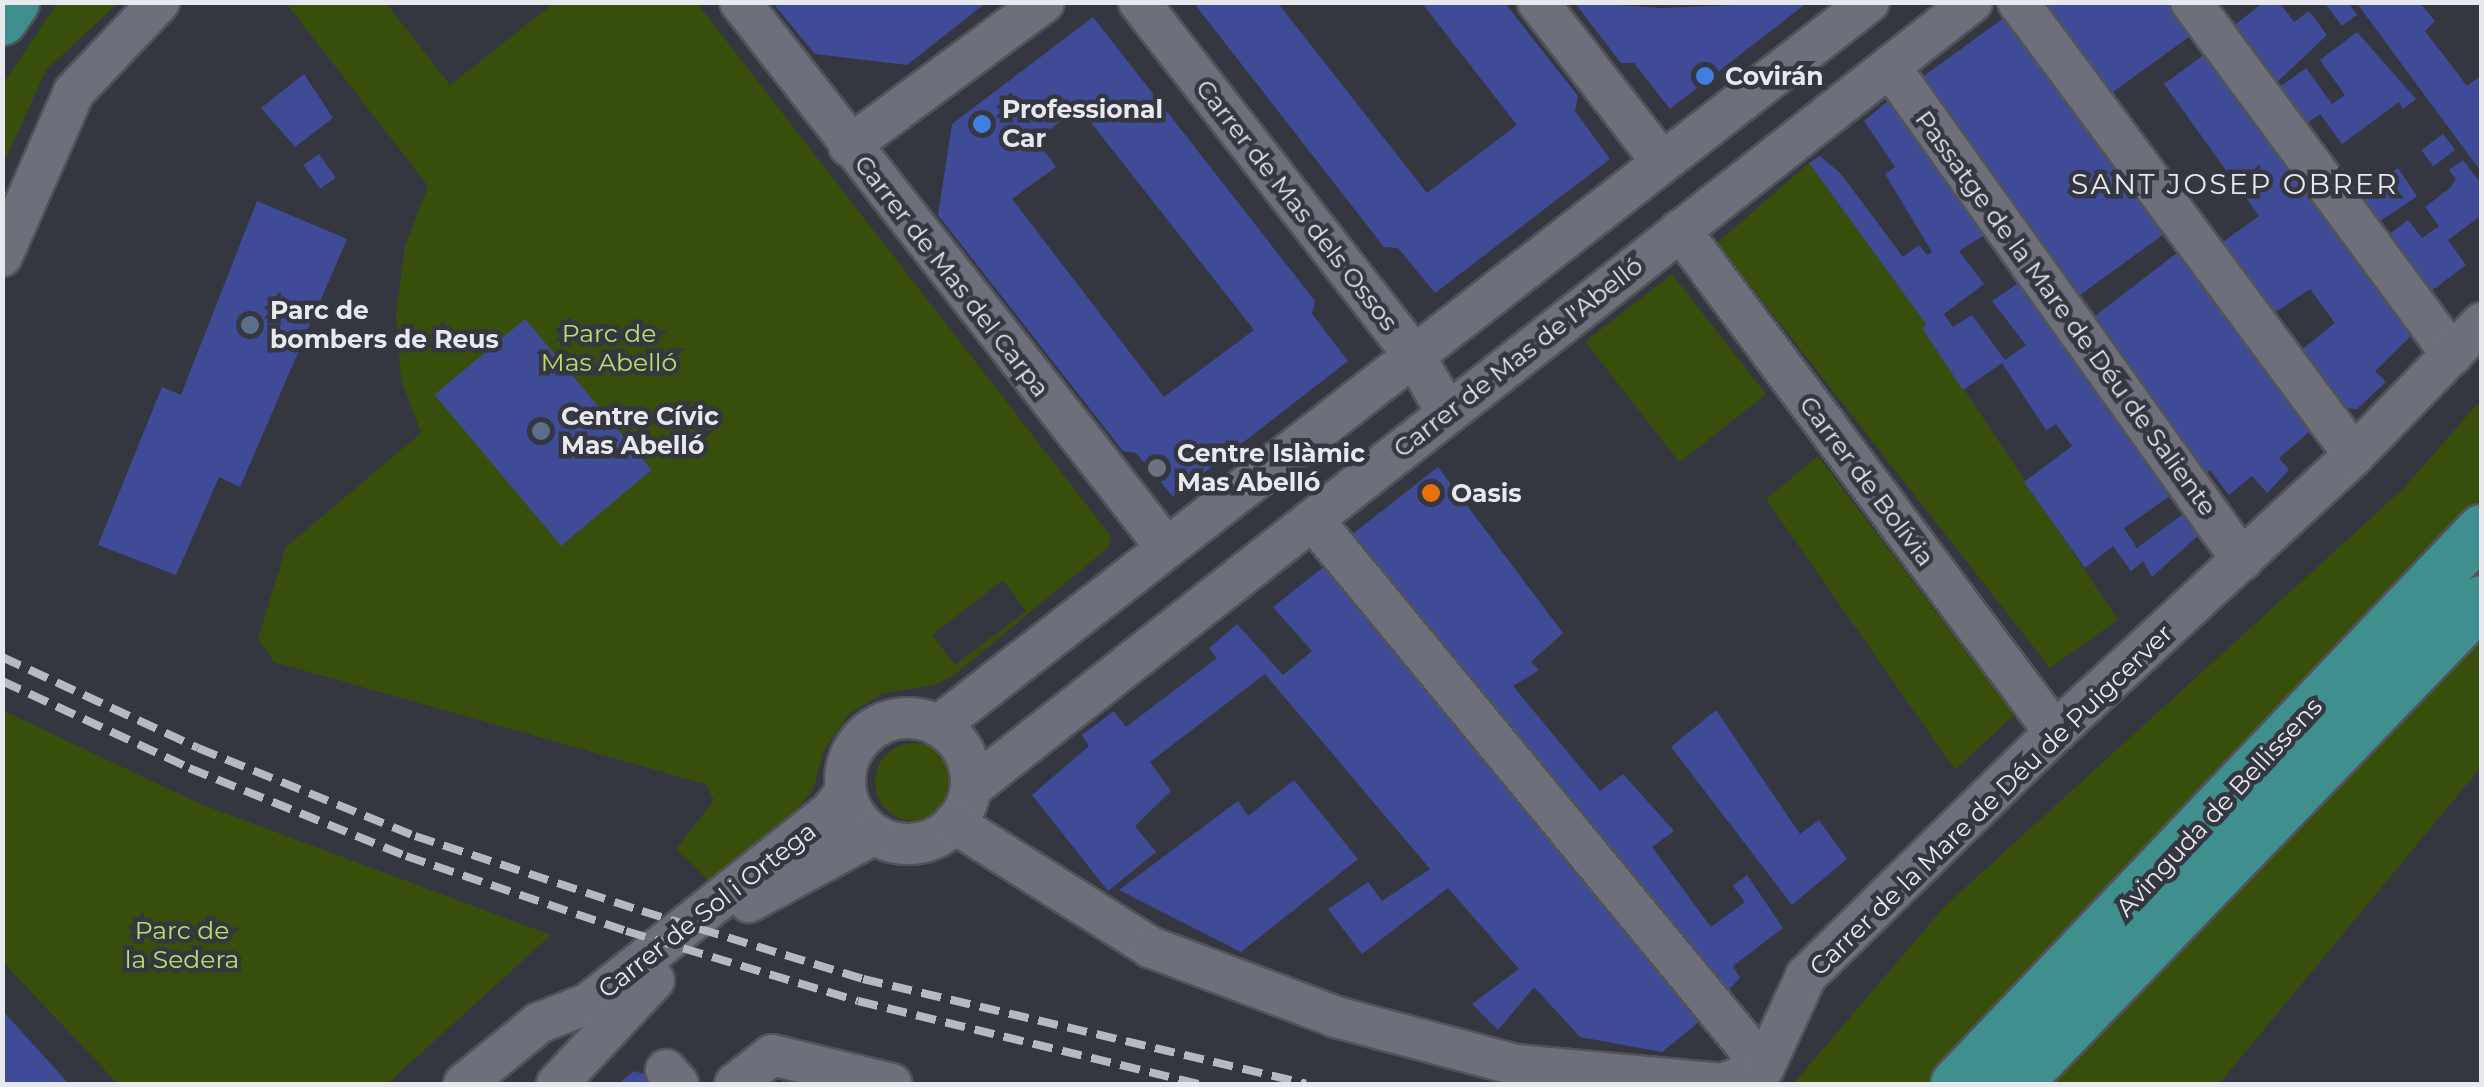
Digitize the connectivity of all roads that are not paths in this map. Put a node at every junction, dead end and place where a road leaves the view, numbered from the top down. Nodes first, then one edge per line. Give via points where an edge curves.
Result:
1 (14, 2) edge
2 (159, 2) edge
3 (740, 2) edge
4 (1044, 2) edge
5 (1140, 2) edge
6 (1538, 2) edge
7 (1870, 2) edge
8 (1972, 2) edge
9 (2018, 2) edge
10 (2191, 2) edge
11 (2, 20) edge
12 (1890, 67) junction
13 (849, 146) junction
14 (1662, 162) junction
15 (1680, 230) junction
16 (2, 256) edge
17 (2482, 324) edge
18 (2452, 355) junction
19 (1416, 358) junction
20 (1447, 412) junction
21 (2354, 454) junction
22 (1312, 520) junction
23 (2482, 530) edge
24 (1166, 546) junction
25 (2242, 560) junction
26 (2482, 601) edge
27 (938, 726) junction
28 (2055, 732) junction
29 (845, 793) junction
30 (963, 806) junction
31 (873, 835) junction
32 (1764, 1067) junction
33 (464, 1084) edge
34 (557, 1084) edge
35 (735, 1084) edge
36 (892, 1084) edge
37 (1956, 1084) edge
38 (2016, 1084) edge

1 - 11 main road
2 - 16 street via 74,92
3 - 13 street, Carrer de Mas del Carpa
4 - 13 street
5 - 19 street, Carrer de Mas dels Ossos
6 - 14 street
7 - 14 street
8 - 12 street, Carrer de Mas de l'Abelló
9 - 21 street
10 - 18 street
12 - 15 street, Carrer de Mas de l'Abelló
12 - 25 street, Passatge de la Mare de Déu de Saliente
13 - 24 street, Carrer de Mas del Carpa
14 - 19 street
15 - 20 street, Carrer de Mas de l'Abelló
15 - 28 street, Carrer de Bolívia
17 - 18 street, Carrer de la Mare de Déu de Puigcerver
18 - 21 street, Carrer de la Mare de Déu de Puigcerver
19 - 20 street, Carrer de Mas dels Ossos
19 - 24 street
20 - 22 street, Carrer de Mas de l'Abelló
21 - 25 street, Carrer de la Mare de Déu de Puigcerver
22 - 30 street, Carrer de Mas de l'Abelló
22 - 32 street
23 - 37 main road, Avinguda de Bellissens
24 - 27 street
25 - 28 street, Carrer de la Mare de Déu de Puigcerver
26 - 38 main road, Avinguda de Bellissens
27 - 29 street via 909,718 863,735 849,757
27 - 30 street via 957,740 970,766
28 - 32 street, Carrer de la Mare de Déu de Puigcerver via 1806,976
29 - 31 street
29 - 33 street, Carrer de Sol i Ortega via 830,812 589,1003 539,1023
30 - 31 street via 914,845
30 - 32 street via 1150,946 1336,1016 1516,1065 1723,1084
31 - 34 street, Carrer de Sol i Ortega via 754,898 628,1001 582,1064
35 - 36 street via 772,1055

